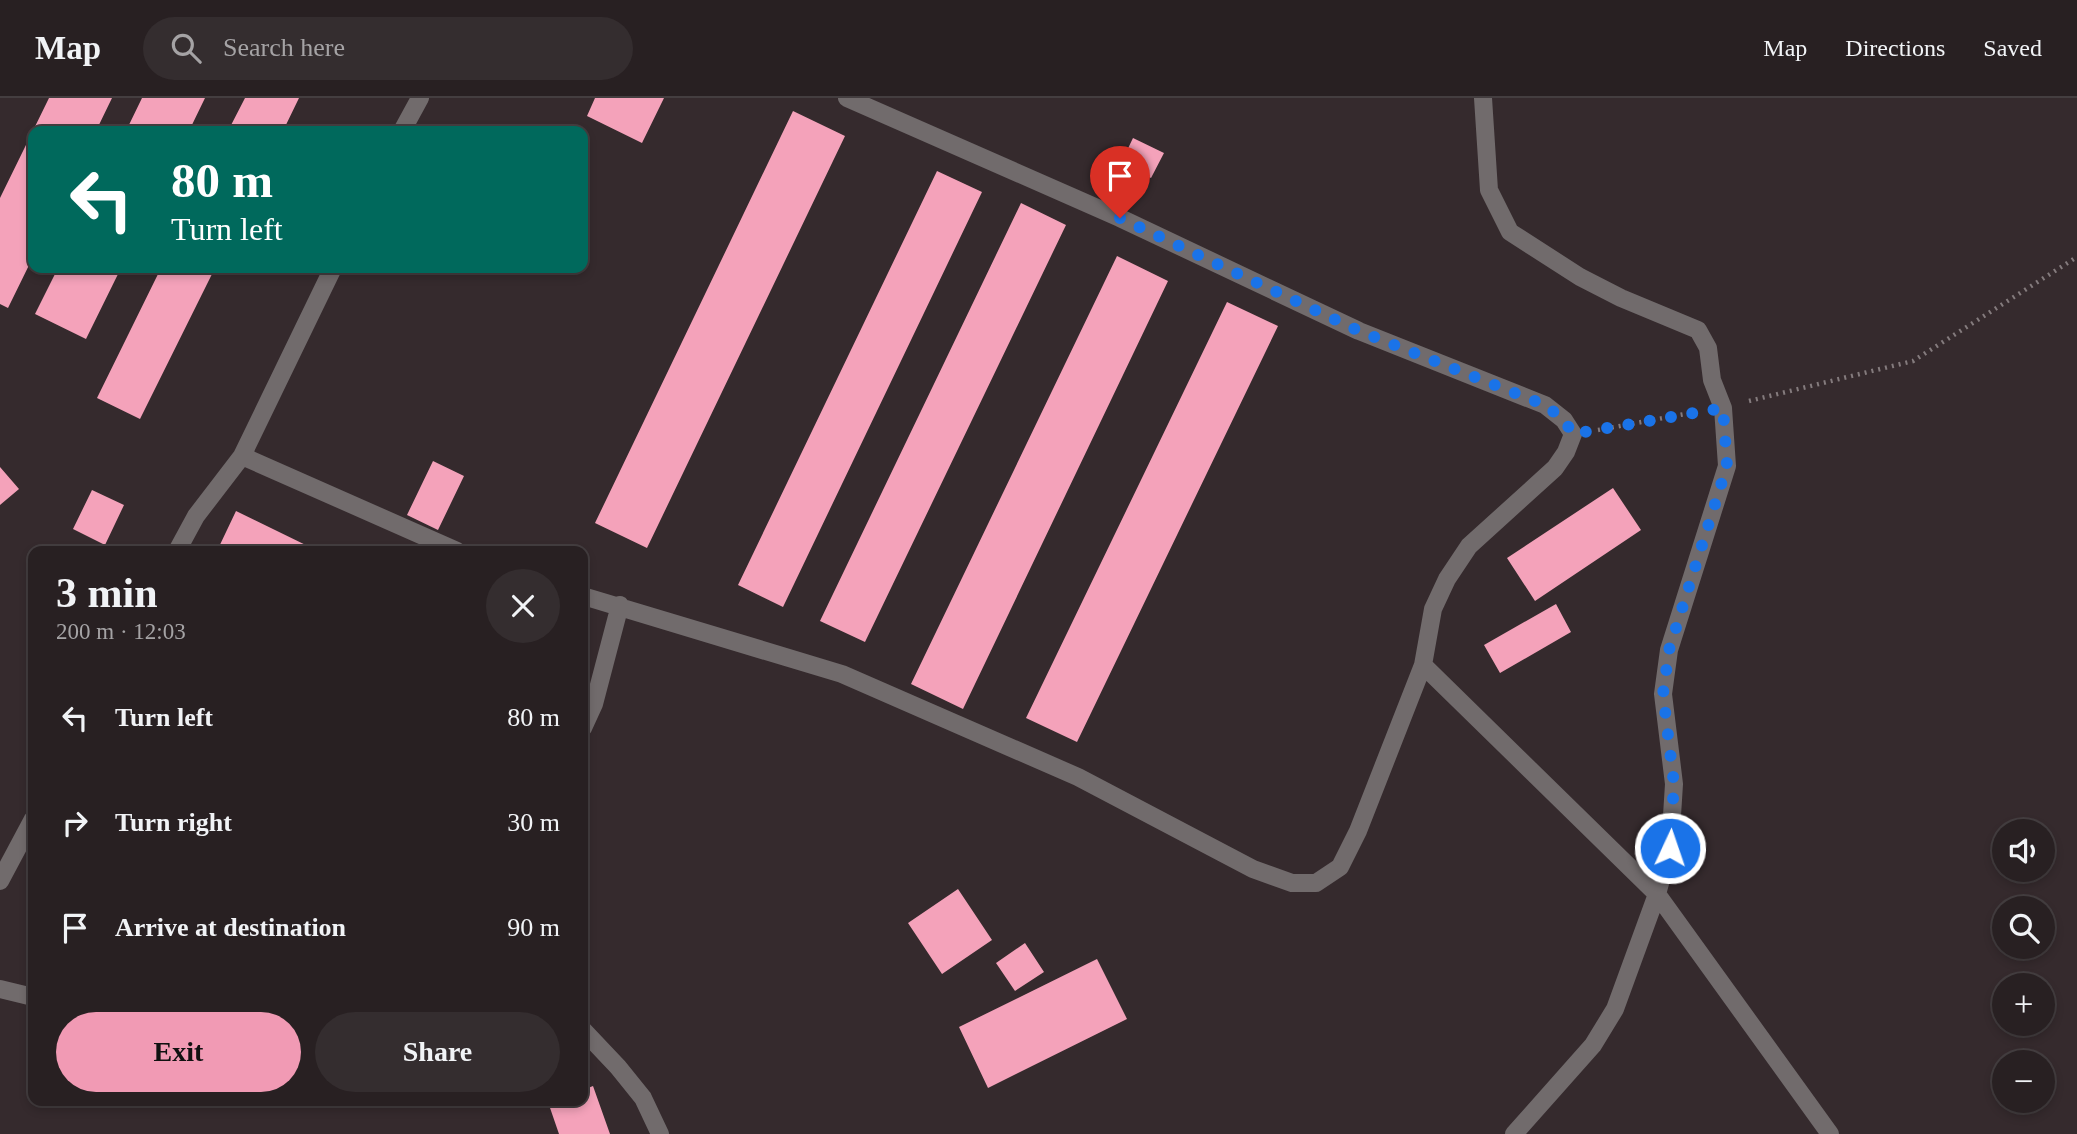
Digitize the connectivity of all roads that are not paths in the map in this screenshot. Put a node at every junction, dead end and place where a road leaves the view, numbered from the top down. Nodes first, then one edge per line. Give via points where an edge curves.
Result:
1 (420, 98) edge
2 (847, 98) edge
3 (1483, 98) edge
4 (405, 126) edge
5 (331, 273) edge
6 (242, 456) junction
7 (180, 546) edge
8 (446, 546) edge
9 (588, 597) edge
10 (620, 605) junction
11 (1423, 664) junction
12 (588, 717) edge
13 (28, 828) edge
14 (0, 881) edge
15 (1657, 894) junction
16 (0, 989) edge
17 (28, 996) edge
18 (588, 1035) edge
19 (660, 1134) edge
20 (1514, 1134) edge
21 (1830, 1134) edge

1 - 4 lane
2 - 11 lane via 1120,218 1359,331 1545,405 1564,420 1573,434 1555,468 1469,546 1447,579 1433,609
3 - 15 lane via 1489,190 1510,232 1580,277 1698,330 1708,348 1712,380 1723,408 1727,466 1669,650 1663,694 1674,784 1670,848
5 - 6 lane
6 - 7 lane via 196,516
6 - 8 lane
9 - 10 lane
10 - 11 lane via 842,674 1078,777 1253,869 1292,883 1316,883 1340,867
10 - 12 lane
11 - 15 lane
13 - 14 lane
15 - 20 lane via 1615,1009 1593,1045
15 - 21 lane
16 - 17 lane
18 - 19 lane via 643,1098

